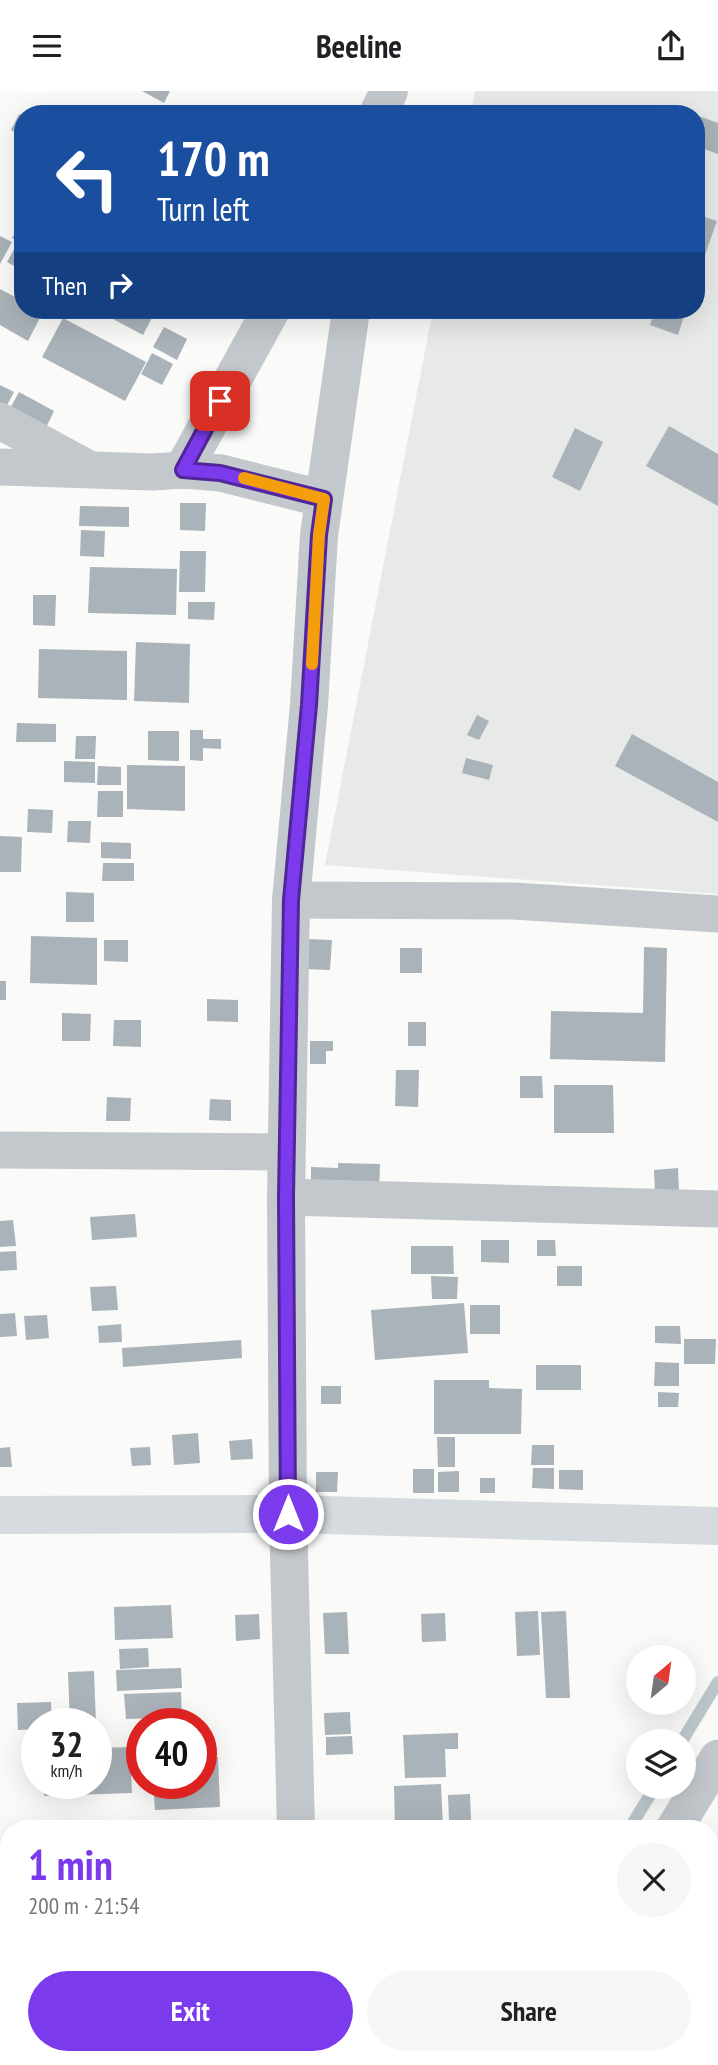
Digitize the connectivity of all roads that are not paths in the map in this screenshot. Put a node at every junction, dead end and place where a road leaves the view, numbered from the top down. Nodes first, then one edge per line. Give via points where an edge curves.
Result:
1 (266, 319) edge
2 (350, 319) edge
3 (0, 421) edge
4 (0, 467) edge
5 (183, 470) junction
6 (92, 471) junction
7 (324, 499) junction
8 (291, 900) junction
9 (718, 914) edge
10 (0, 1150) edge
11 (286, 1152) junction
12 (286, 1196) junction
13 (718, 1209) edge
14 (288, 1514) junction
15 (0, 1515) edge
16 (718, 1526) edge
17 (718, 1758) edge
18 (296, 1820) edge
19 (680, 1820) edge

1 - 5 street
2 - 7 street
3 - 6 street
4 - 6 street
5 - 6 street
5 - 7 street via 220,473
7 - 8 street
8 - 9 street via 514,901
8 - 11 street
10 - 11 street
11 - 12 street
12 - 13 street
12 - 14 street
14 - 15 main road
14 - 16 main road
14 - 18 street
17 - 19 street

